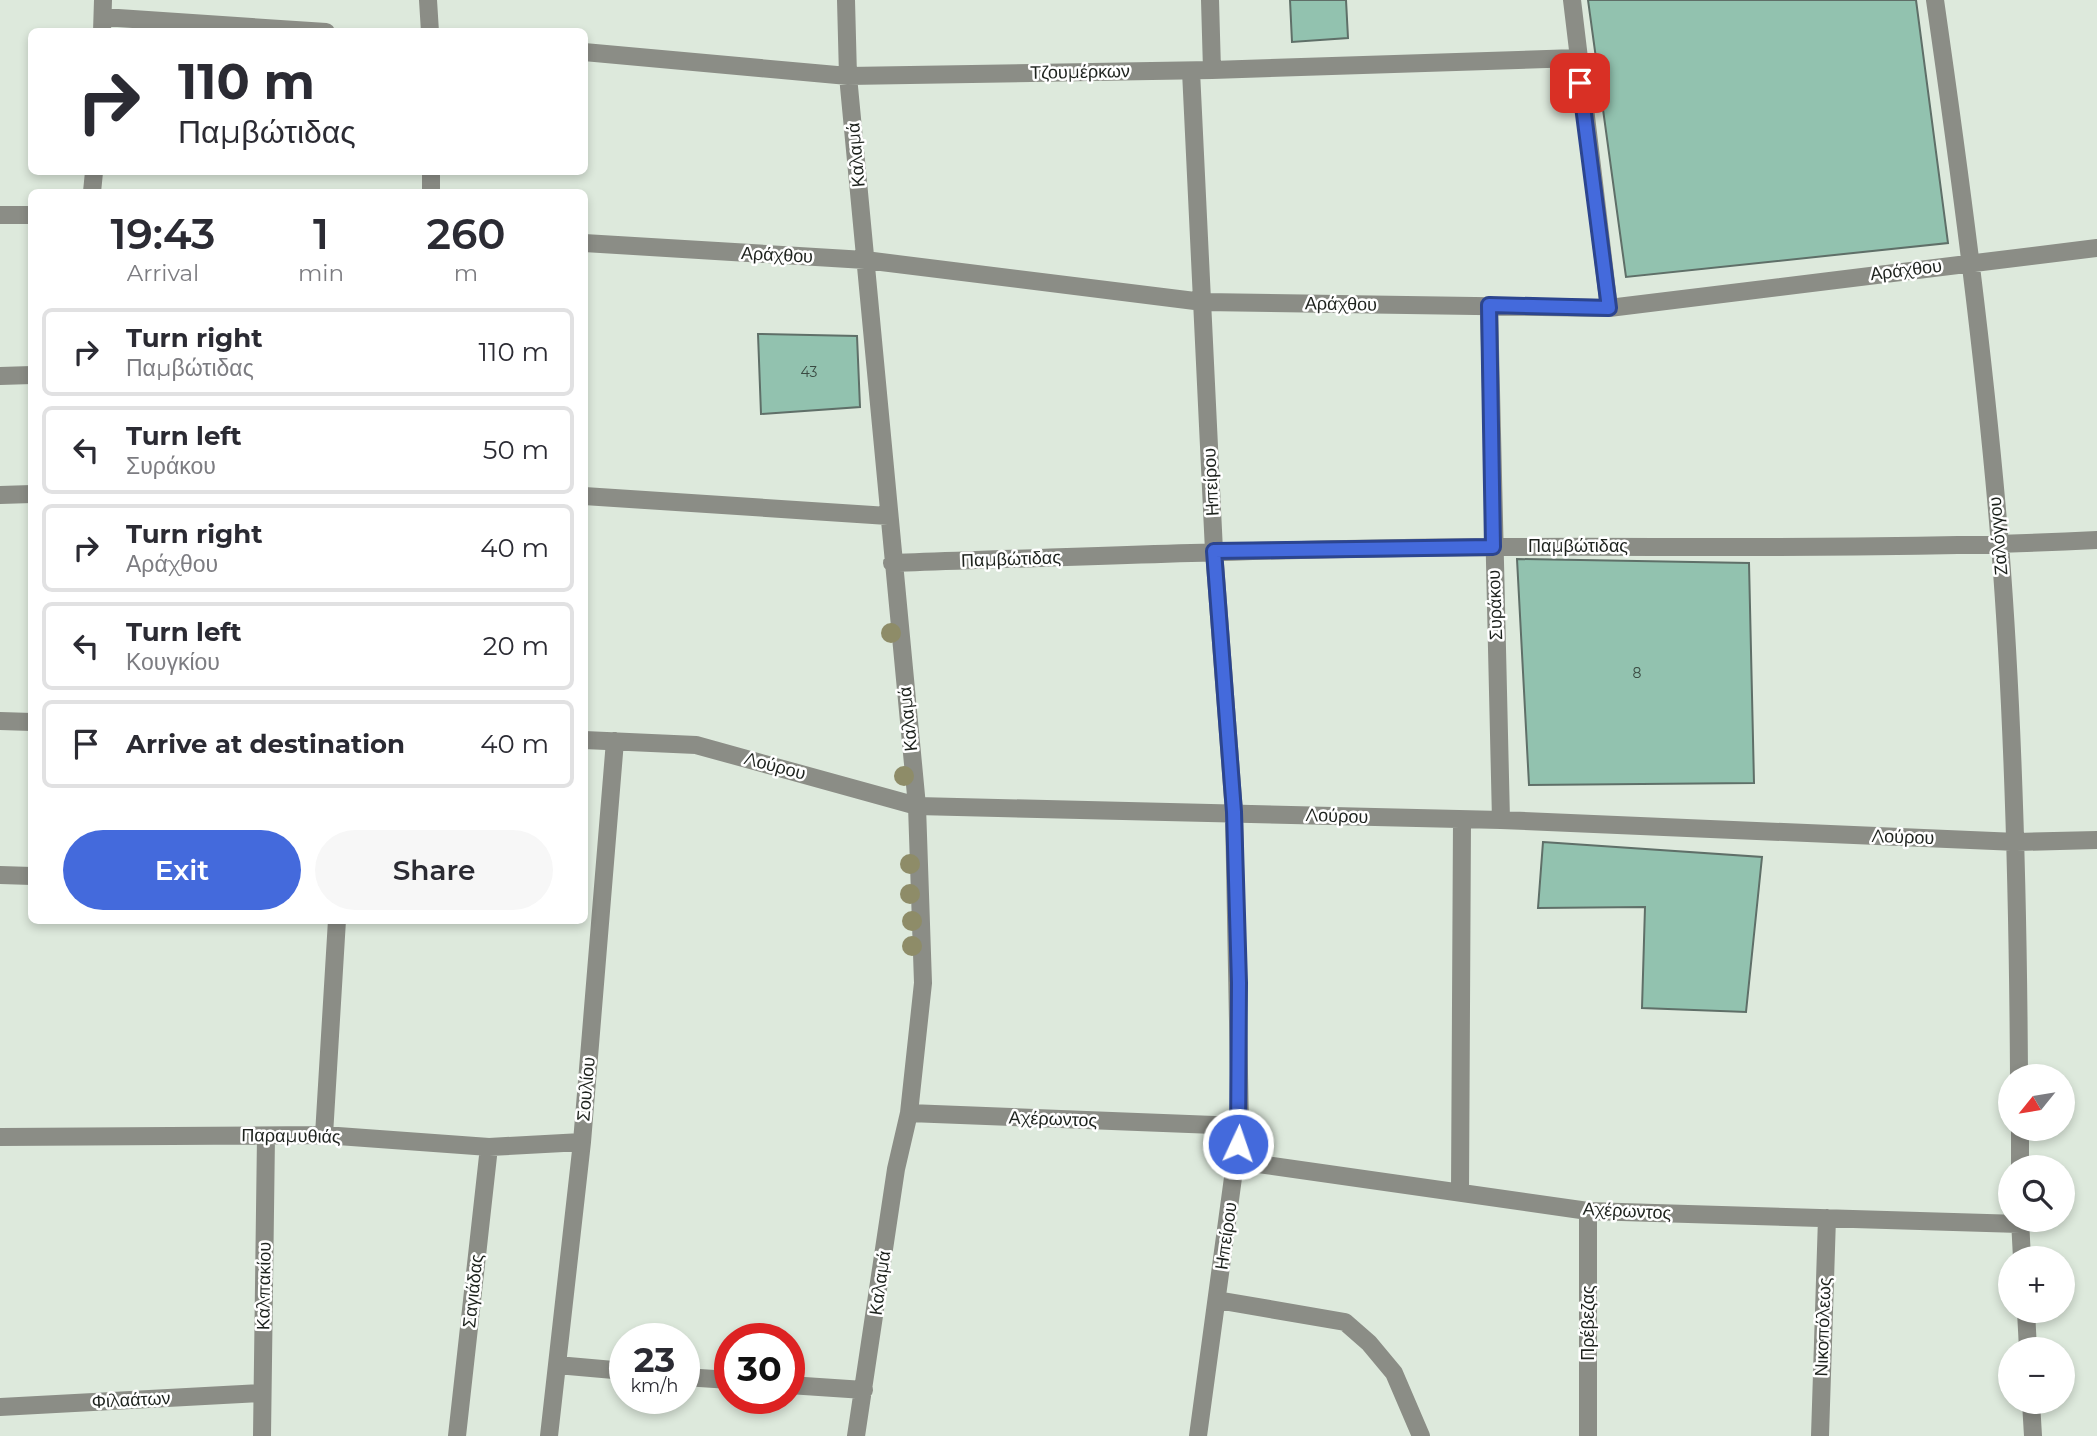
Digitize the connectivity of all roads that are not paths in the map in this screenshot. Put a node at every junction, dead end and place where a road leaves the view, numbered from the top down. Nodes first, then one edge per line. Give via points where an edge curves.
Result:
1 (428, 0) edge
2 (846, 0) edge
3 (1210, 0) edge
4 (1572, 0) edge
5 (1935, 0) edge
6 (103, 16) edge
7 (270, 28) edge
8 (430, 28) edge
9 (588, 52) edge
10 (1577, 58) junction
11 (1212, 70) junction
12 (1191, 71) junction
13 (848, 76) junction
14 (0, 215) edge
15 (28, 215) edge
16 (588, 243) edge
17 (2097, 248) edge
18 (866, 260) junction
19 (1972, 262) junction
20 (1203, 302) junction
21 (1489, 305) junction
22 (1609, 308) junction
23 (28, 375) edge
24 (0, 376) edge
25 (28, 494) edge
26 (0, 495) edge
27 (588, 496) edge
28 (888, 516) junction
29 (2097, 540) edge
30 (2000, 545) junction
31 (1493, 547) junction
32 (1214, 551) junction
33 (892, 563) junction
34 (0, 721) edge
35 (28, 722) edge
36 (588, 740) edge
37 (615, 741) junction
38 (917, 806) junction
39 (1234, 812) junction
40 (1462, 820) junction
41 (1501, 820) junction
42 (2097, 840) edge
43 (2017, 842) junction
44 (0, 875) edge
45 (28, 876) edge
46 (337, 924) edge
47 (2019, 1064) edge
48 (909, 1113) junction
49 (1240, 1126) junction
50 (324, 1135) junction
51 (266, 1136) junction
52 (0, 1137) edge
53 (582, 1142) junction
54 (489, 1147) junction
55 (1237, 1161) junction
56 (1460, 1192) junction
57 (1588, 1210) junction
58 (1827, 1218) junction
59 (1998, 1222) edge
60 (1217, 1300) junction
61 (557, 1365) junction
62 (609, 1370) edge
63 (805, 1386) edge
64 (864, 1390) junction
65 (262, 1393) junction
66 (0, 1407) edge
67 (2032, 1414) edge
68 (262, 1436) edge
69 (457, 1436) edge
70 (549, 1436) edge
71 (856, 1436) edge
72 (1198, 1436) edge
73 (1421, 1436) edge
74 (1588, 1436) edge
75 (1820, 1436) edge
76 (2033, 1436) edge

1 - 8 street
2 - 13 street, Καλαμά
3 - 11 street
4 - 10 street
5 - 19 street, Ζαλόγγου
6 - 7 street
9 - 13 street, Τζουμέρκων
10 - 11 street, Τζουμέρκων
10 - 22 street
11 - 12 street, Τζουμέρκων
12 - 13 street, Τζουμέρκων
12 - 20 street, Ηπείρου
13 - 18 street, Καλαμά
14 - 15 street
16 - 18 street, Αράχθου
17 - 19 street, Αράχθου
18 - 20 street, Αράχθου
18 - 28 street, Καλαμά
19 - 22 street, Αράχθου
19 - 30 street, Ζαλόγγου
20 - 21 street, Αράχθου
20 - 32 street, Ηπείρου
21 - 22 street, Αράχθου
21 - 31 street, Συράκου
23 - 24 street
25 - 26 street
27 - 28 street
28 - 33 street, Καλαμά
29 - 30 street, Παμβώτιδας
30 - 31 street, Παμβώτιδας
30 - 43 street, Ζαλόγγου
31 - 32 street, Παμβώτιδας
31 - 41 street, Συράκου
32 - 33 street, Παμβώτιδας
32 - 39 street, Ηπείρου
33 - 38 street, Καλαμά
34 - 35 street
36 - 37 street, Λούρου
37 - 38 street, Λούρου via 696,745
37 - 53 street, Σουλίου
38 - 39 street, Λούρου
38 - 48 street, Καλαμά via 923,983
39 - 40 street, Λούρου
39 - 49 street, Ηπείρου
40 - 41 street, Λούρου
40 - 56 street
41 - 43 street, Λούρου
42 - 43 street, Λούρου
43 - 47 street, Ζαλόγγου
44 - 45 street
46 - 50 street
48 - 49 street, Αχέρωντος
48 - 64 street, Καλαμά via 896,1169
49 - 55 street, Ηπείρου
50 - 51 street, Παραμυθιάς
50 - 54 street, Παραμυθιάς
51 - 52 street, Παραμυθιάς
51 - 65 street, Καλπακίου
53 - 54 street, Παραμυθιάς
53 - 61 street, Σουλίου
54 - 69 street, Σαγιάδας
55 - 56 street, Αχέρωντος
55 - 60 street, Ηπείρου
56 - 57 street, Αχέρωντος
57 - 58 street, Αχέρωντος
57 - 74 street, Πρέβεζας
58 - 59 street, Αχέρωντος
58 - 75 street, Νικοπόλεως
60 - 72 street, Ηπείρου
60 - 73 street via 1345,1322 1394,1374
61 - 62 street
61 - 70 street, Σουλίου
63 - 64 street
64 - 71 street, Καλαμά
65 - 66 street, Φιλαάτων
65 - 68 street, Καλπακίου
67 - 76 street

